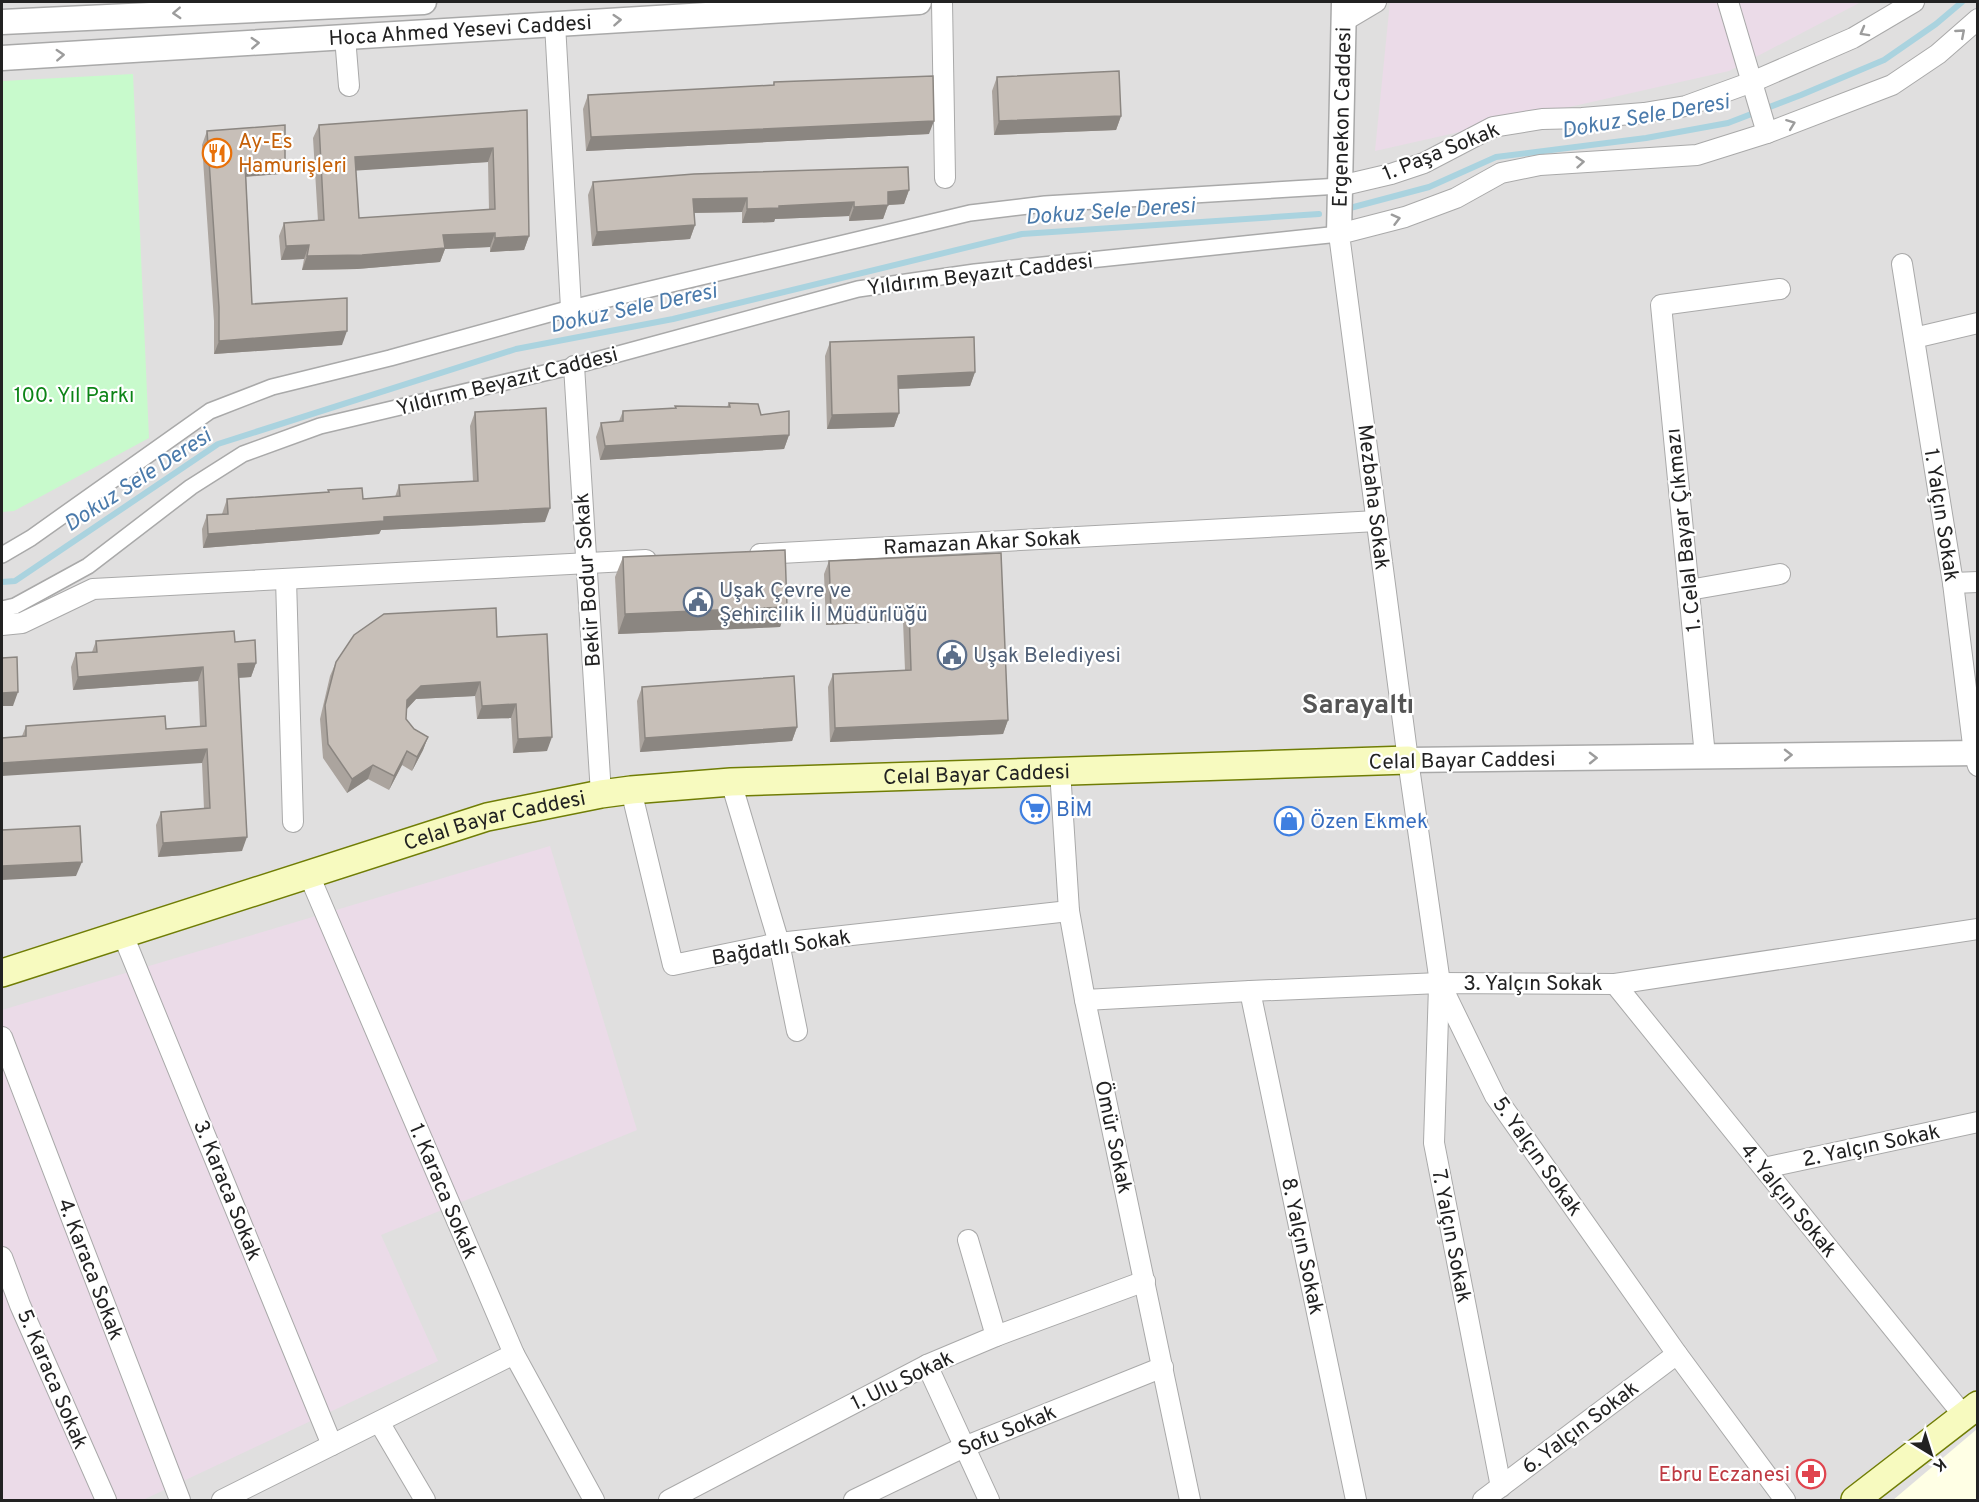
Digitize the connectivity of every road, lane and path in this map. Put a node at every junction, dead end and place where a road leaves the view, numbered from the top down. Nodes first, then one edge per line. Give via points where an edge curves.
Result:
1 (424, 2) edge
2 (919, 2) edge
3 (942, 2) edge
4 (1376, 2) edge
5 (1914, 2) edge
6 (1735, 4) edge
7 (1344, 11) edge
8 (1977, 19) edge
9 (2, 22) edge
10 (555, 24) junction
11 (345, 37) junction
12 (2, 58) edge
13 (349, 86) dead end
14 (1754, 89) junction
15 (1765, 129) junction
16 (945, 178) dead end
17 (1340, 186) junction
18 (1339, 234) junction
19 (1902, 264) dead end
20 (1779, 289) dead end
21 (571, 308) junction
22 (1977, 323) edge
23 (1914, 338) junction
24 (574, 366) junction
25 (1377, 521) junction
26 (2, 555) edge
27 (742, 555) edge
28 (670, 559) edge
29 (586, 563) junction
30 (1780, 574) dead end
31 (286, 579) junction
32 (1977, 582) edge
33 (1953, 584) junction
34 (1689, 590) junction
35 (2, 609) edge
36 (2, 625) edge
37 (1705, 756) junction
38 (1976, 757) edge
39 (1408, 760) junction
40 (1060, 770) junction
41 (731, 782) junction
42 (631, 790) junction
43 (601, 794) junction
44 (293, 822) dead end
45 (309, 875) junction
46 (1069, 911) junction
47 (1977, 929) edge
48 (123, 935) junction
49 (779, 943) junction
50 (2, 973) edge
51 (1440, 983) junction
52 (1615, 984) junction
53 (1250, 991) junction
54 (1085, 1000) junction
55 (797, 1031) dead end
56 (2, 1037) edge
57 (1977, 1122) edge
58 (1764, 1168) junction
59 (968, 1239) dead end
60 (2, 1257) edge
61 (1145, 1281) junction
62 (996, 1336) junction
63 (514, 1354) junction
64 (1677, 1354) junction
65 (927, 1365) junction
66 (1163, 1367) junction
67 (1970, 1410) edge
68 (379, 1422) junction
69 (332, 1445) junction
70 (964, 1447) junction
71 (1501, 1487) junction
72 (106, 1500) edge
73 (180, 1500) edge
74 (222, 1500) edge
75 (425, 1500) edge
76 (594, 1500) edge
77 (669, 1500) edge
78 (854, 1500) edge
79 (989, 1500) edge
80 (1190, 1500) edge
81 (1356, 1500) edge
82 (1483, 1500) edge
83 (1785, 1500) edge
84 (1855, 1500) edge

1 -> 9 street, Hoca Ahmed Yesevi Caddesi
10 -> 2 street, Hoca Ahmed Yesevi Caddesi
3 - 16 street
4 - 7 street
5 -> 14 street, 1. Paşa Sokak
6 - 14 street
7 - 17 street, Ergenekon Caddesi
15 -> 8 street, Yıldırım Beyazıt Caddesi via 1892,85 1938,54
10 - 11 street, Hoca Ahmed Yesevi Caddesi
10 - 21 street
12 -> 11 street, Hoca Ahmed Yesevi Caddesi
11 - 13 street
14 - 15 street
14 - 17 street, 1. Paşa Sokak via 1686,106 1493,127 1424,163
18 -> 15 street, Yıldırım Beyazıt Caddesi via 1405,217 1456,198 1502,173 1540,165 1697,155
17 - 18 street, Ergenekon Caddesi
17 - 21 street via 1045,204 970,213
18 - 24 street, Yıldırım Beyazıt Caddesi via 975,272 858,289
18 - 25 street, Mezbaha Sokak
19 - 23 street, 1. Yalçın Sokak
20 - 34 street, 1. Celal Bayar Çıkmazı via 1661,305
21 - 26 street via 272,387 210,411
22 - 23 street
23 - 33 street, 1. Yalçın Sokak
24 - 29 street, Bekir Bodur Sokak
24 - 35 street, Yıldırım Beyazıt Caddesi via 320,426 243,454 191,487 88,566 15,606
25 - 27 street, Ramazan Akar Sokak
25 - 39 street, Mezbaha Sokak
28 - 29 street
29 - 31 street
29 - 43 street, Bekir Bodur Sokak
30 - 34 street
31 - 36 street via 93,589 22,623
31 - 44 street
32 - 33 street
33 - 38 street, 1. Yalçın Sokak
34 - 37 street, 1. Celal Bayar Çıkmazı
37 -> 38 street, Celal Bayar Caddesi
39 -> 37 street, Celal Bayar Caddesi
39 - 40 main road, Celal Bayar Caddesi
39 - 51 street, 5. Yalçın Sokak
40 - 41 main road, Celal Bayar Caddesi
40 - 46 street, Ömür Sokak
41 - 42 main road, Celal Bayar Caddesi
41 - 49 street
42 - 43 main road, Celal Bayar Caddesi
42 - 49 street, Bağdatlı Sokak via 673,965
43 - 45 main road, Celal Bayar Caddesi via 487,816
45 - 48 main road, Celal Bayar Caddesi
45 - 63 street, 1. Karaca Sokak
46 - 49 street, Bağdatlı Sokak
46 - 54 street, Ömür Sokak
47 - 52 street, 3. Yalçın Sokak
48 - 50 main road, Celal Bayar Caddesi
48 - 69 street, 3. Karaca Sokak
49 - 55 street
51 - 52 street, 3. Yalçın Sokak
51 - 53 street, 3. Yalçın Sokak
51 - 64 street, 5. Yalçın Sokak via 1495,1096
51 - 71 street, 7. Yalçın Sokak via 1434,1143
52 - 58 street, 4. Yalçın Sokak
53 - 54 street, 3. Yalçın Sokak
53 - 81 street, 8. Yalçın Sokak
54 - 61 street, Ömür Sokak
56 - 73 street, 4. Karaca Sokak
57 - 58 street, 2. Yalçın Sokak
58 - 67 street, 4. Yalçın Sokak
59 - 62 street
60 - 72 street, 5. Karaca Sokak
61 - 62 street, 1. Ulu Sokak
61 - 66 street, Ömür Sokak
62 - 65 street, 1. Ulu Sokak
63 - 68 street
63 - 76 street, 1. Karaca Sokak
64 - 71 street, 6. Yalçın Sokak
64 - 83 street, 5. Yalçın Sokak
65 - 70 street
65 - 77 street, 1. Ulu Sokak
66 - 70 street, Sofu Sokak
66 - 80 street, Ömür Sokak
67 - 84 main road
68 - 69 street
68 - 75 street
69 - 74 street
70 - 78 street, Sofu Sokak
70 - 79 street
71 - 82 street, 6. Yalçın Sokak

